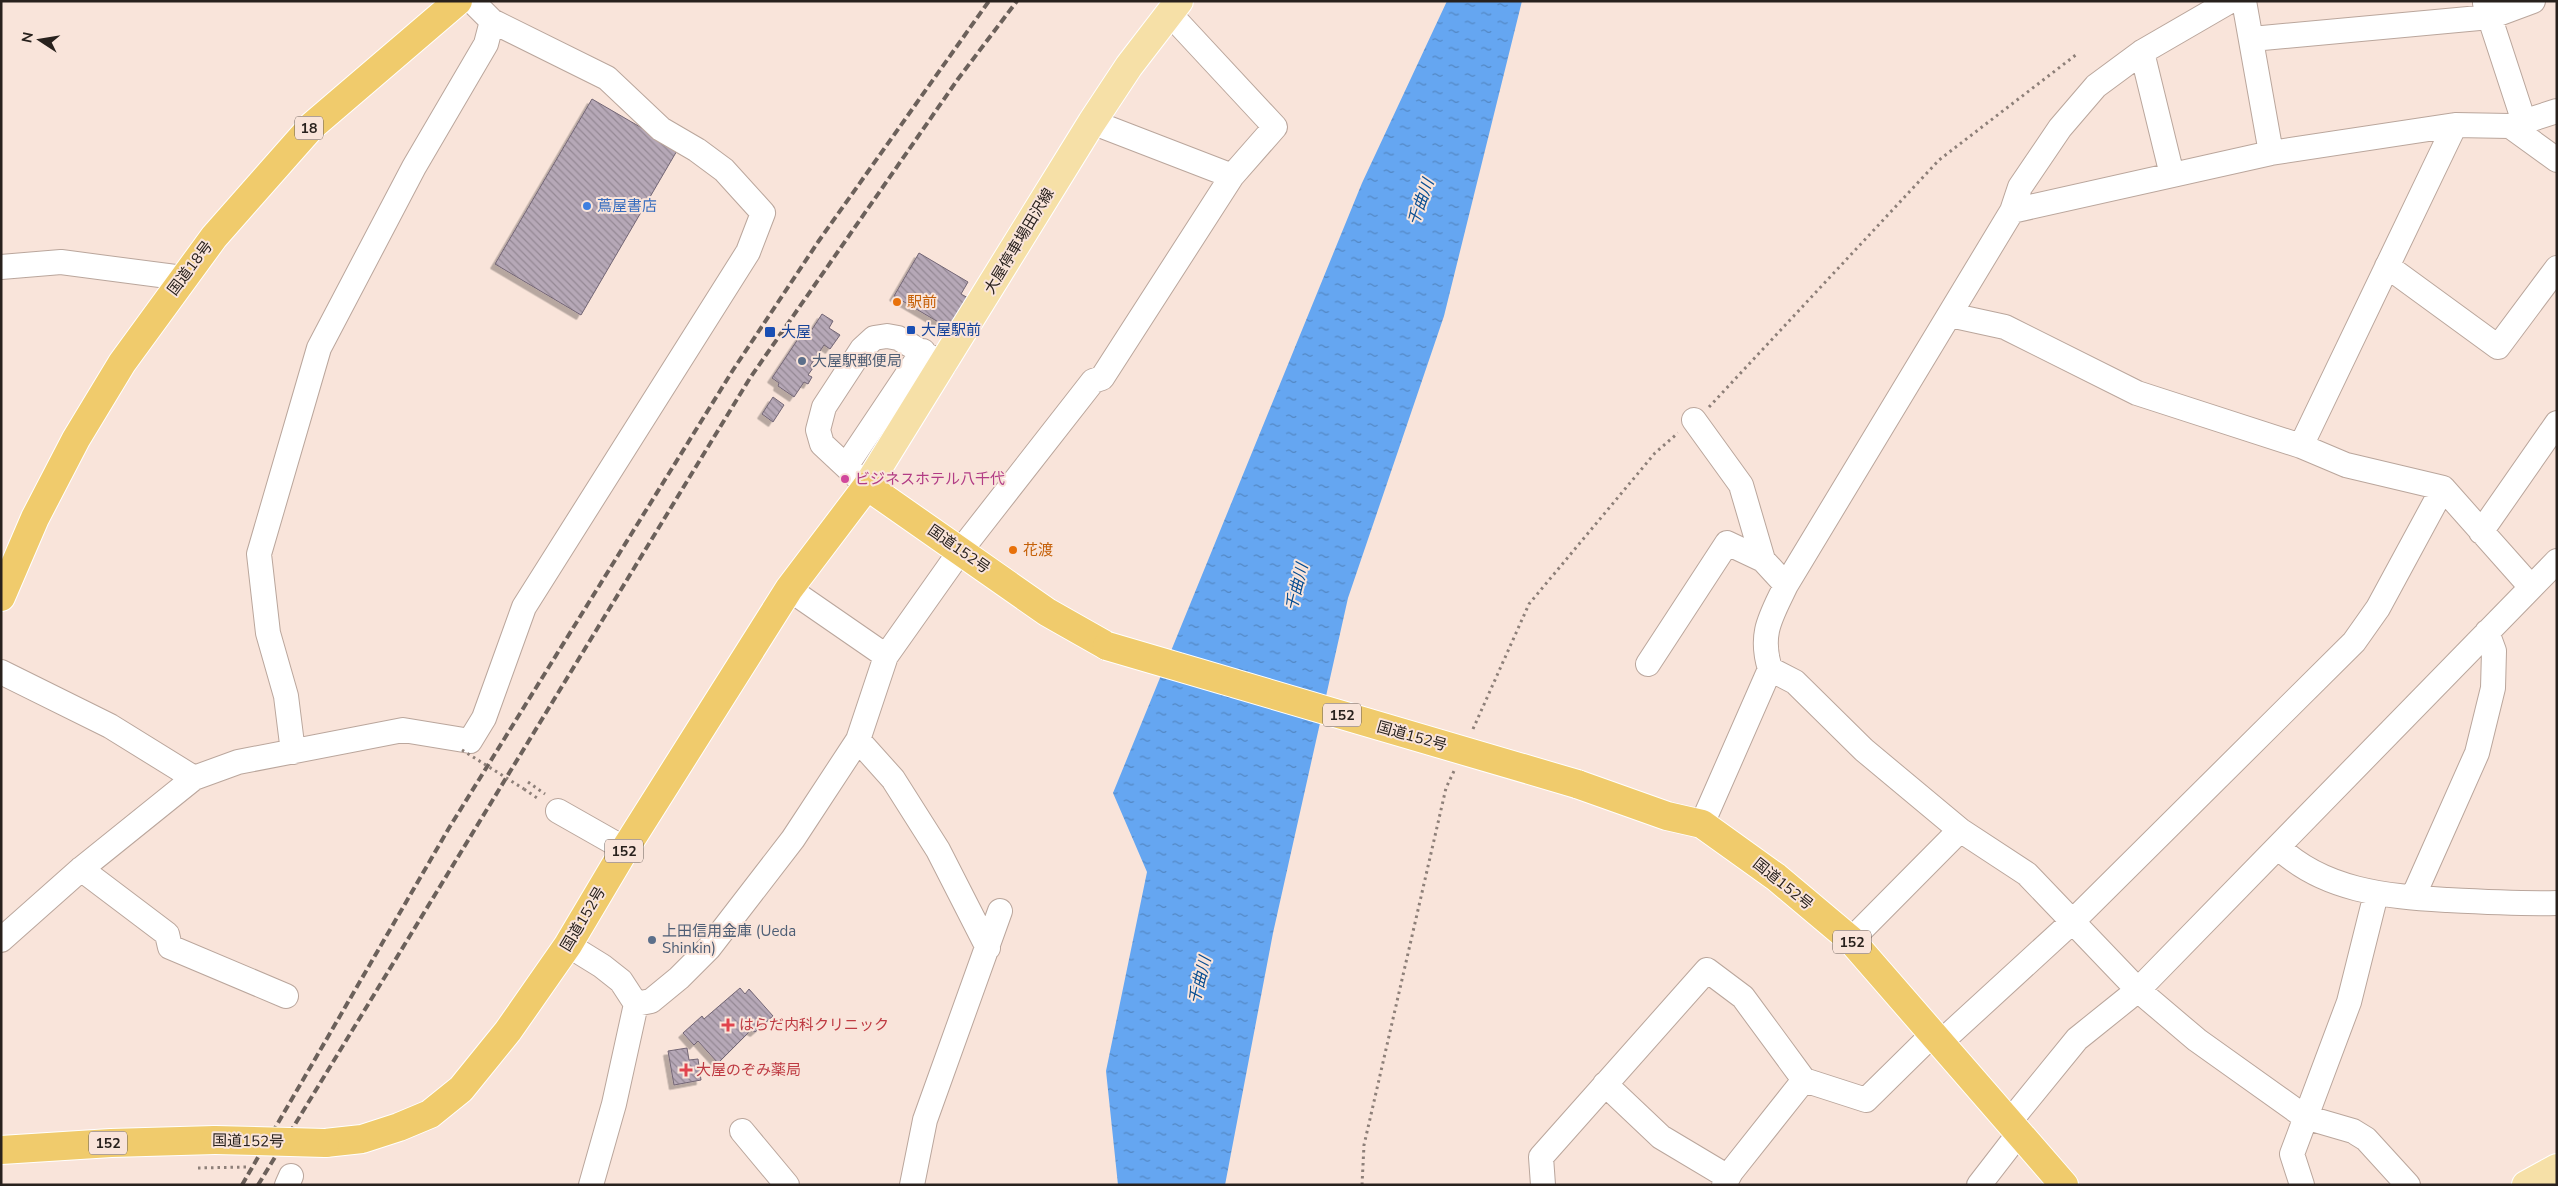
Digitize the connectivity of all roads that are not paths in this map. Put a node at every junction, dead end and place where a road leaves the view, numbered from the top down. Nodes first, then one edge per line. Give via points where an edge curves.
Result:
1 (458, 1) edge
2 (472, 1) edge
3 (2230, 1) edge
4 (2244, 1) edge
5 (2532, 1) edge
6 (1174, 7) edge
7 (2487, 9) edge
8 (492, 21) junction
9 (2252, 39) junction
10 (2142, 52) junction
11 (2557, 111) edge
12 (1092, 122) junction
13 (2517, 124) junction
14 (2455, 125) junction
15 (2271, 153) junction
16 (2557, 160) edge
17 (2172, 175) junction
18 (1232, 176) junction
19 (2012, 211) junction
20 (2387, 266) junction
21 (1, 267) edge
22 (2557, 268) edge
23 (183, 278) junction
24 (1950, 315) junction
25 (933, 358) junction
26 (1694, 420) road end
27 (2557, 423) edge
28 (2301, 446) junction
29 (846, 466) junction
30 (867, 486) junction
31 (2443, 488) junction
32 (2481, 532) junction
33 (961, 550) junction
34 (1763, 560) junction
35 (2557, 561) edge
36 (1786, 585) junction
37 (2531, 587) junction
38 (789, 589) junction
39 (1, 597) edge
40 (2487, 632) junction
41 (886, 656) junction
42 (1648, 664) dead end
43 (1770, 669) junction
44 (1, 672) edge
45 (858, 740) junction
46 (292, 752) junction
47 (194, 778) junction
48 (558, 811) dead end
49 (1702, 824) junction
50 (1960, 830) junction
51 (2278, 847) junction
52 (625, 849) junction
53 (81, 869) junction
54 (2376, 894) junction
55 (2413, 897) junction
56 (2557, 903) edge
57 (1000, 911) dead end
58 (2072, 922) junction
59 (1, 940) edge
60 (1850, 940) junction
61 (568, 945) junction
62 (988, 948) junction
63 (2138, 990) junction
64 (286, 996) dead end
65 (636, 1004) junction
66 (1936, 1039) junction
67 (1804, 1080) junction
68 (1605, 1084) junction
69 (2305, 1118) junction
70 (2015, 1126) junction
71 (742, 1130) dead end
72 (1, 1150) edge
73 (2557, 1168) edge
74 (1726, 1181) edge
75 (592, 1185) edge
76 (787, 1185) edge
77 (912, 1185) edge
78 (1543, 1185) edge
79 (1979, 1185) edge
80 (2064, 1185) edge
81 (2302, 1185) edge
82 (2408, 1185) edge
83 (2526, 1185) edge

1 - 23 highway, 国道18号 / 18 via 312,126 214,237
2 - 8 street
3 - 10 street
4 - 9 street
5 - 7 street
6 - 12 main road, 大屋停車場田沢線
6 - 18 street via 1275,127
7 - 9 street
7 - 13 street
8 - 46 street via 486,44 414,166 319,348 259,554 268,634 286,696
8 - 46 street via 607,78 661,129 724,170 763,213 748,252 524,607 484,718 470,741 403,730
9 - 15 street
10 - 17 street
10 - 19 street via 2096,86 2060,128 2020,187
11 - 13 street
12 - 18 street
12 - 25 main road, 大屋停車場田沢線
13 - 14 street
13 - 16 street
14 - 15 street
14 - 20 street
15 - 17 street
17 - 19 street
18 - 33 street via 1102,378 1093,381
19 - 24 street
20 - 22 street via 2498,348
20 - 28 street
21 - 23 street via 61,262
23 - 39 highway, 国道18号 / 18 via 122,362 76,439 35,518
24 - 28 street via 2005,327 2137,393
24 - 36 street
25 - 29 street
25 - 29 street via 898,338 887,336 874,338 862,349 824,407 818,430 822,444
25 - 30 main road, 大屋停車場田沢線
26 - 34 street via 1741,485
27 - 32 street
28 - 31 street via 2346,465
29 - 30 street
30 - 33 highway, 国道152号 / 152
30 - 38 highway, 国道152号 / 152
31 - 32 street
31 - 58 street via 2378,608 2354,642
32 - 37 street
33 - 41 street
33 - 49 highway, 国道152号 / 152, bridge via 1047,612 1107,646
34 - 36 street
34 - 42 street via 1727,543
35 - 37 street
36 - 43 street via 1766,628 1765,652
37 - 40 street
38 - 41 street
38 - 52 highway, 国道152号 / 152
40 - 51 street
40 - 55 street via 2494,651 2493,688 2477,753
41 - 45 street
43 - 49 street
43 - 50 street via 1795,682 1864,750
44 - 47 street via 110,726
45 - 62 street via 893,779 938,850
45 - 65 street via 793,839 709,948 650,1001
46 - 47 street via 238,762
47 - 53 street
48 - 52 street
49 - 60 highway, 国道152号 / 152 via 1776,877
50 - 58 street via 2027,874
50 - 60 street
51 - 54 street via 2293,861 2333,882
51 - 63 street
52 - 61 highway, 国道152号 / 152
53 - 59 street
53 - 64 street via 168,934 170,947
54 - 55 street
54 - 69 street via 2348,1002
55 - 56 street via 2513,904
57 - 62 street
58 - 63 street
58 - 66 street
60 - 66 highway, 国道152号 / 152
61 - 65 street via 621,981
61 - 72 highway, 国道152号 / 152, bridge via 508,1031 461,1089 430,1114 399,1127 362,1139 325,1143 215,1140
62 - 77 street via 926,1120
63 - 69 street via 2197,1040
63 - 70 street via 2077,1039
65 - 75 street
66 - 67 street via 1866,1100
66 - 70 highway, 国道152号 / 152
67 - 68 street via 1742,997 1707,970
67 - 74 street
68 - 74 street via 1661,1137
68 - 78 street via 1541,1157
69 - 81 street via 2292,1154
69 - 82 street via 2353,1131 2366,1139
70 - 79 street
70 - 80 highway, 国道152号 / 152
71 - 76 street
73 - 83 main road

